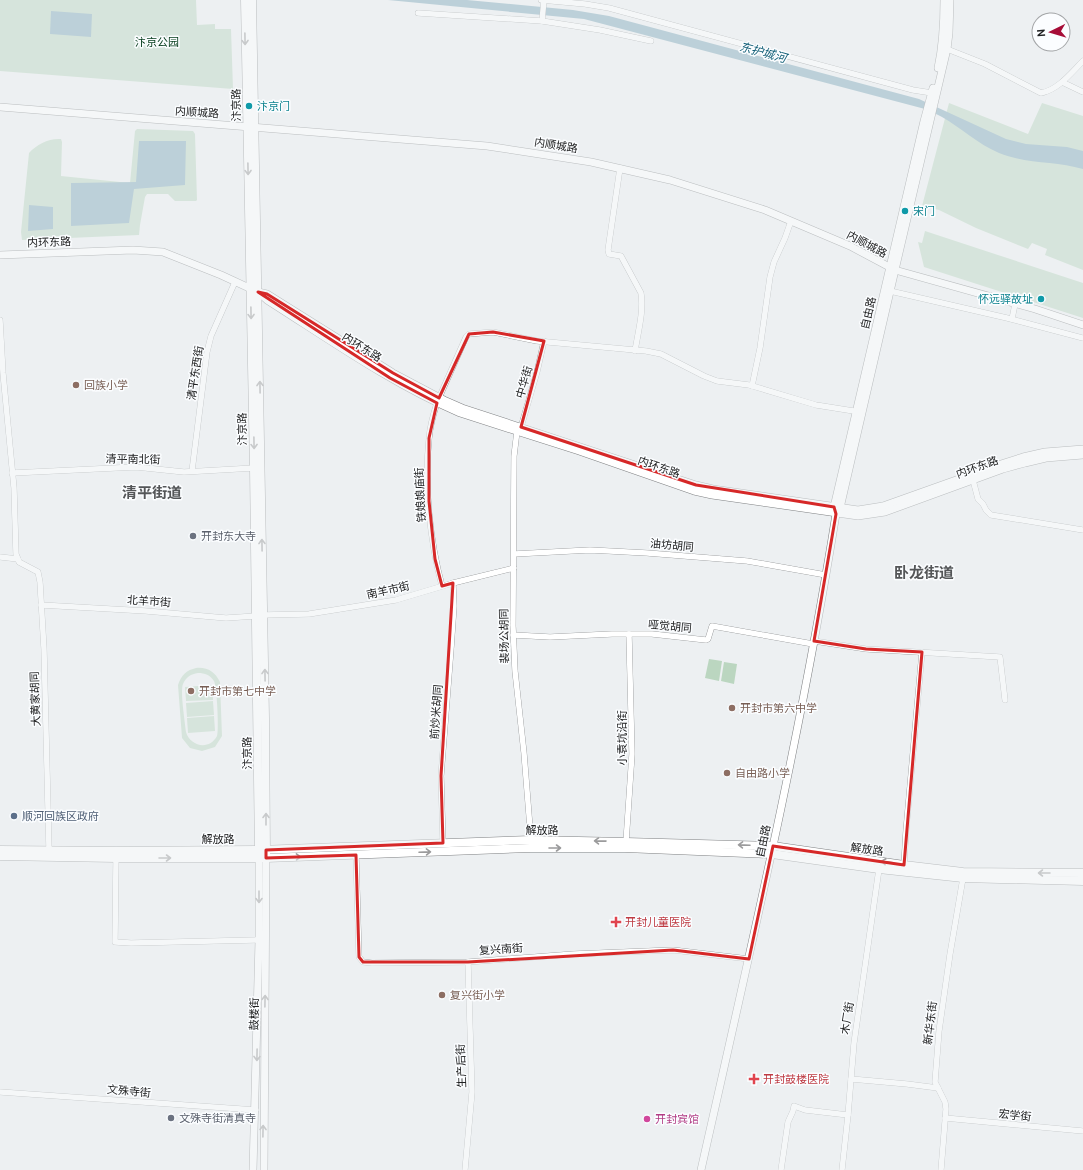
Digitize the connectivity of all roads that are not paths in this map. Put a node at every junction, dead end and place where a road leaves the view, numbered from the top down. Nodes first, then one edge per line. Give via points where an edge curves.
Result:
1 (245, 0) edge
2 (252, 0) edge
3 (944, 0) edge
4 (950, 0) edge
5 (543, 2) edge
6 (418, 13) dead end
7 (542, 18) junction
8 (651, 41) dead end
9 (947, 49) junction
10 (1083, 61) edge
11 (1062, 82) junction
12 (1083, 92) edge
13 (932, 97) junction
14 (0, 107) edge
15 (251, 127) junction
16 (620, 168) junction
17 (791, 221) junction
18 (0, 255) edge
19 (892, 269) junction
20 (235, 282) junction
21 (254, 291) junction
22 (890, 291) junction
23 (1015, 304) junction
24 (1012, 319) junction
25 (0, 320) edge
26 (1083, 324) edge
27 (1083, 338) edge
28 (1, 341) edge
29 (544, 341) junction
30 (635, 351) junction
31 (752, 386) junction
32 (438, 400) junction
33 (860, 412) junction
34 (519, 429) junction
35 (1083, 449) edge
36 (1083, 455) edge
37 (254, 468) junction
38 (192, 471) junction
39 (12, 473) junction
40 (973, 480) junction
41 (837, 510) junction
42 (1083, 530) edge
43 (514, 554) junction
44 (0, 557) edge
45 (18, 559) junction
46 (514, 568) junction
47 (826, 575) junction
48 (453, 583) junction
49 (442, 586) junction
50 (41, 605) junction
51 (260, 615) junction
52 (629, 634) junction
53 (513, 635) junction
54 (813, 642) junction
55 (922, 652) junction
56 (1005, 700) dead end
57 (531, 840) junction
58 (626, 842) junction
59 (443, 843) junction
60 (0, 850) edge
61 (49, 850) junction
62 (773, 850) junction
63 (263, 854) junction
64 (356, 855) junction
65 (0, 856) edge
66 (116, 858) junction
67 (904, 865) junction
68 (879, 869) junction
69 (1083, 873) edge
70 (963, 878) junction
71 (1083, 881) edge
72 (259, 940) junction
73 (748, 959) junction
74 (468, 962) junction
75 (851, 1080) junction
76 (938, 1088) junction
77 (0, 1092) edge
78 (256, 1110) junction
79 (848, 1115) junction
80 (945, 1118) junction
81 (1083, 1131) edge
82 (253, 1170) edge
83 (264, 1170) edge
84 (465, 1170) edge
85 (701, 1170) edge
86 (782, 1170) edge
87 (842, 1170) edge
88 (941, 1170) edge

1 -> 15 main road, 汴京路
2 - 15 main road, 汴京路
3 - 13 street via 942,49
4 - 9 street
5 - 7 street
5 - 13 street via 609,8
6 - 7 street
7 - 8 street
9 - 11 street via 985,64 1041,93
9 - 13 street
10 - 11 street
11 - 12 street
13 - 19 street, 自由路
14 - 15 street, 内顺城路
15 - 16 street, 内顺城路 via 487,146 584,160
15 - 21 main road, 汴京路
16 - 17 street, 内顺城路 via 670,180 765,210
16 - 30 street via 608,250 609,254 621,256 642,299
17 - 19 street, 内顺城路 via 850,246
17 - 31 street via 770,277
18 - 20 street, 内环东路 via 158,251 174,255
19 - 22 street, 自由路
19 - 23 street, 内顺城路
19 - 33 street, 自由路
20 - 21 street, 内环东路
20 - 38 street, 清平东西街 via 211,336 207,352
21 - 32 street, 内环东路 via 390,378
21 -> 37 main road, 汴京路
51 -> 21 main road, 汴京路
22 - 24 street
22 - 33 street, 自由路
23 - 24 street
23 - 26 street, 内顺城路
24 - 27 street
25 - 28 street
28 - 39 street
29 - 30 street
29 - 32 street, 铁娘娘庙街 via 493,332 469,334
29 - 34 street, 中华街
30 - 31 street via 661,354 717,381
31 - 33 street via 816,405
32 - 34 street, 内环东路 via 460,413
32 - 49 street, 铁娘娘庙街 via 429,438 428,463 432,537
33 - 41 street, 自由路
34 - 41 street, 内环东路 via 696,485
34 - 43 street, 裴场公胡同 via 514,456
35 - 41 street, 内环东路 via 1023,457 883,506
36 - 40 street, 内环东路 via 1046,458
37 - 38 street, 清平南北街
37 - 51 main road, 汴京路
38 - 39 street, 清平南北街 via 136,467
39 - 45 street
40 - 41 street, 内环东路 via 885,512 858,516
40 - 42 street via 978,499 991,515
41 - 47 street, 自由路
43 - 46 street, 裴场公胡同
43 - 47 street, 油坊胡同 via 590,550 647,552 747,561
44 - 45 street
45 - 50 street, 大黄家胡同 via 22,564 38,572
46 - 48 street, 南羊市街
46 - 53 street, 裴场公胡同
47 - 54 street, 自由路
48 - 49 street, 南羊市街
48 - 59 street, 前炒米胡同 via 452,649 441,776
49 - 51 street, 南羊市街 via 396,600 333,611
50 - 51 street, 北羊市街 via 226,618
50 - 61 street, 大黄家胡同
51 - 63 main road, 汴京路
52 - 53 street, 哑觉胡同 via 550,637
52 - 54 street, 哑觉胡同 via 708,640 712,626
52 - 58 street, 小袁坑沿街 via 632,754
53 - 57 street, 裴场公胡同 via 514,671
54 - 55 street via 866,649
54 - 62 street, 自由路
55 - 56 street via 1000,656
55 - 67 street
58 -> 57 main road, 解放路
57 - 59 main road, 解放路
62 -> 58 main road, 解放路
59 - 63 main road, 解放路
60 - 61 main road, 解放路
61 - 63 main road, 解放路
64 -> 62 main road, 解放路 via 530,848
67 -> 62 main road, 解放路
62 - 68 main road, 解放路
62 - 73 street, 自由路
63 -> 64 main road, 解放路
66 -> 63 main road, 解放路
63 -> 72 street, 鼓楼街
83 -> 63 street, 鼓楼街
64 - 74 street, 复兴南街 via 359,957 363,962
65 - 66 main road, 解放路
66 - 72 street via 115,942
69 -> 67 main road, 解放路 via 971,872
68 - 70 main road, 解放路
68 - 75 street, 木厂街
70 - 71 main road, 解放路
70 - 76 street, 新华东街 via 938,1031 935,1082
72 -> 78 street, 鼓楼街
73 - 74 street, 复兴南街 via 673,950
73 - 85 street, 自由路
74 - 84 street, 生产后街 via 472,1092
75 - 76 street
75 - 79 street, 木厂街
76 - 80 street, 新华东街 via 945,1102
77 - 78 street, 文殊寺街
78 - 82 street, 鼓楼街
79 - 86 street via 794,1106 788,1122
79 - 87 street, 木厂街
80 - 81 street, 宏学街
80 - 88 street, 新华东街

